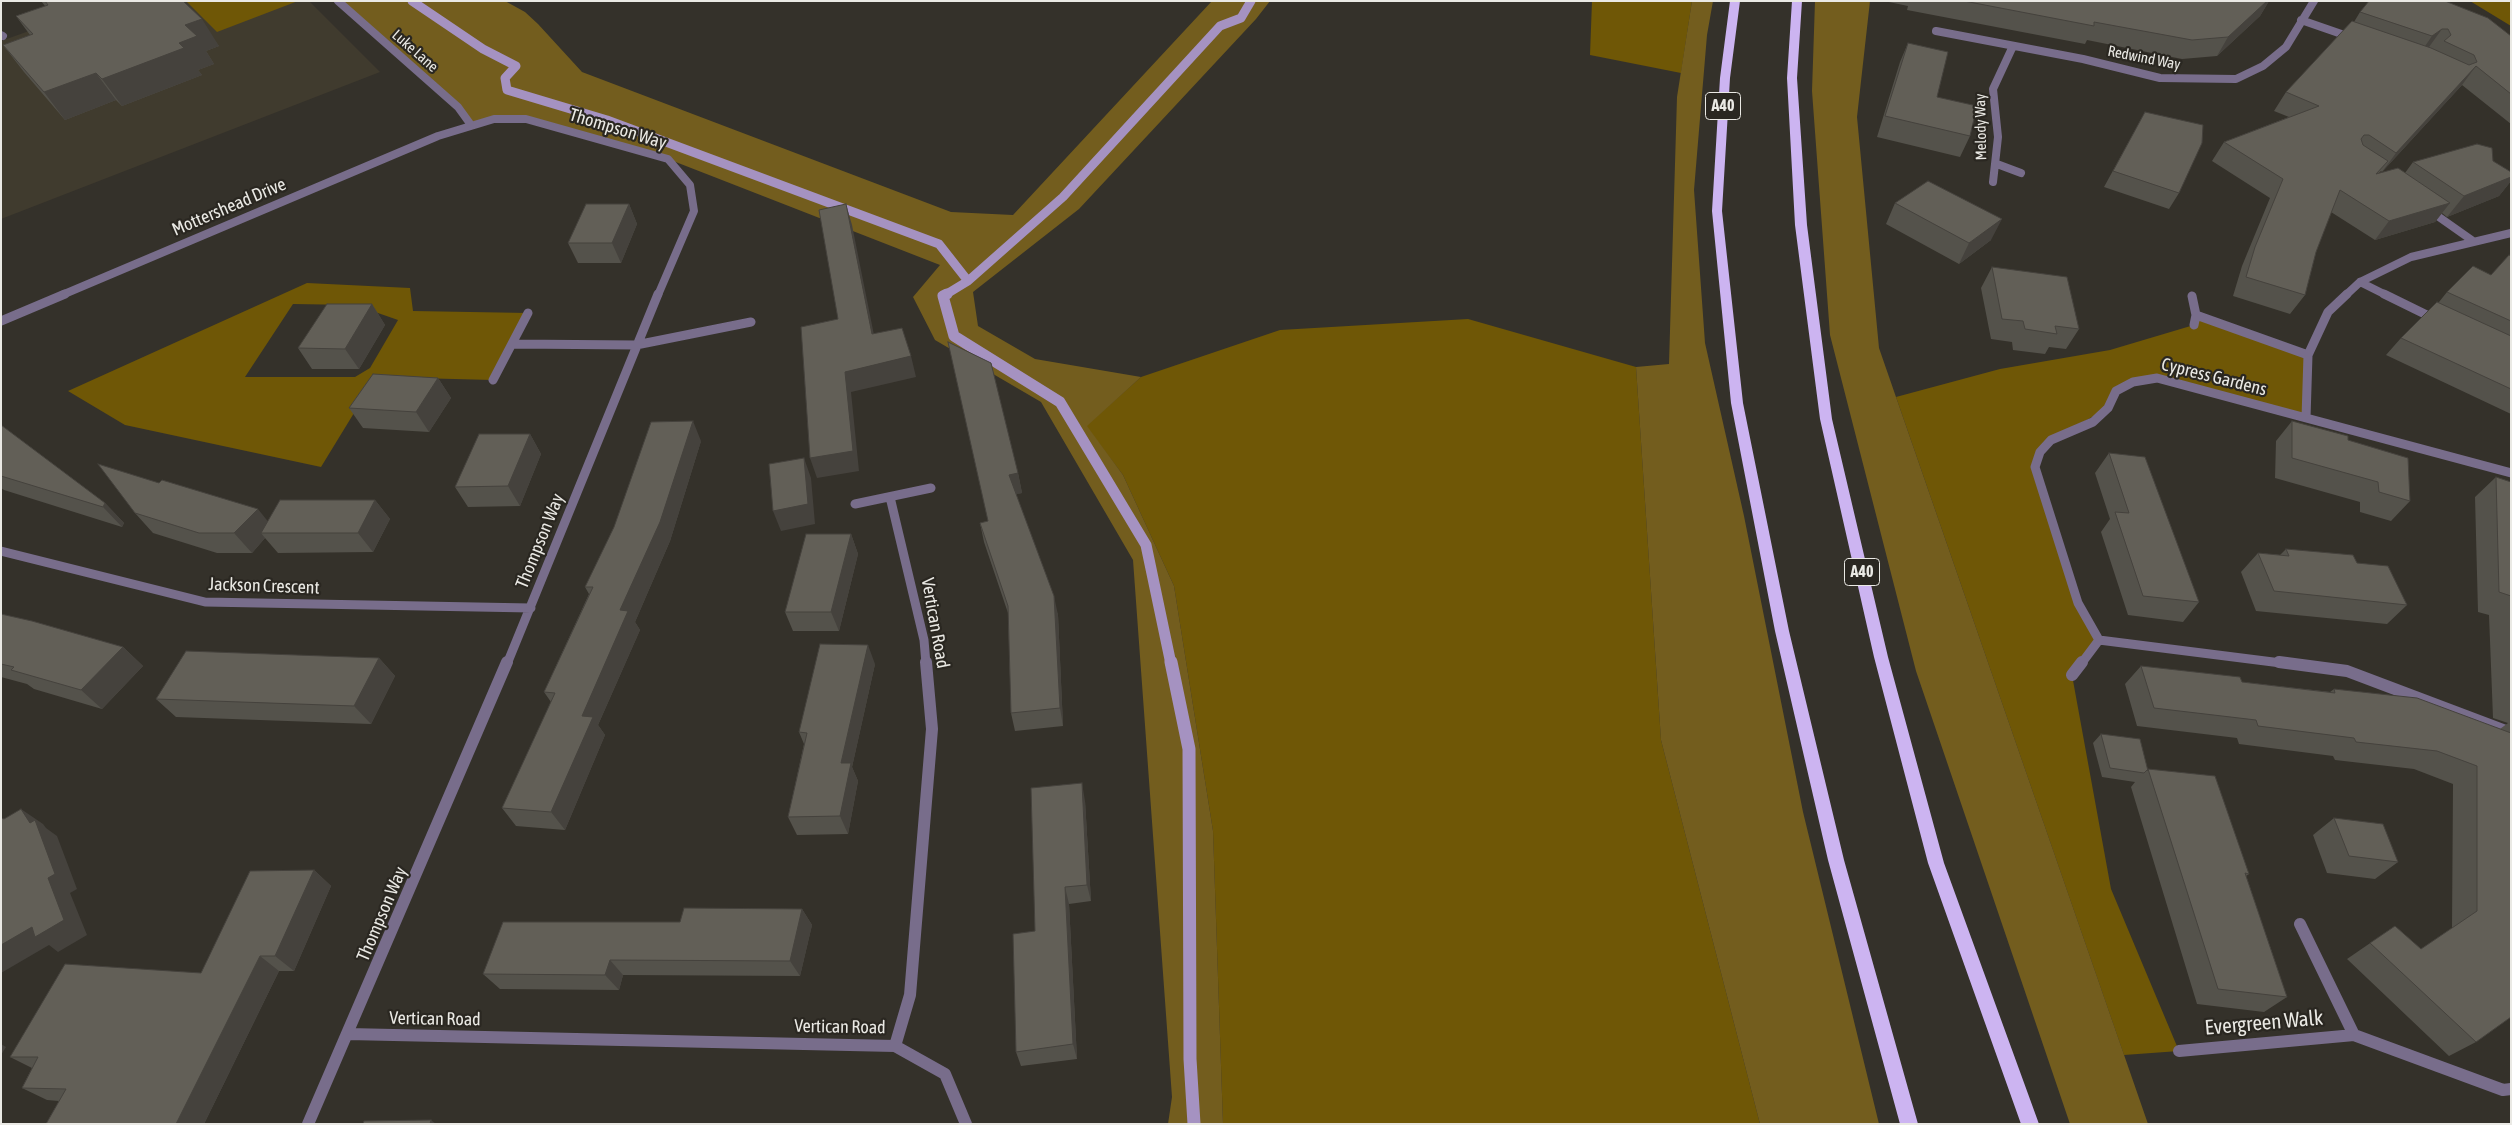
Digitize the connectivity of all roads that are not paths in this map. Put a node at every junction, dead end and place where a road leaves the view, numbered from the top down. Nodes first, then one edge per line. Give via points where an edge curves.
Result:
1 (338, 1) edge
2 (1736, 1) edge
3 (1798, 1) edge
4 (2314, 1) edge
5 (2300, 20) junction
6 (1936, 31) dead end
7 (2365, 42) edge
8 (2013, 46) junction
9 (471, 125) junction
10 (1996, 164) junction
11 (2021, 173) dead end
12 (1993, 182) dead end
13 (2424, 208) edge
14 (2511, 233) edge
15 (2473, 241) junction
16 (2360, 282) junction
17 (2192, 296) dead end
18 (528, 313) dead end
19 (2196, 315) junction
20 (1, 321) edge
21 (751, 322) dead end
22 (2194, 325) dead end
23 (2448, 325) edge
24 (514, 344) junction
25 (636, 345) junction
26 (2308, 355) junction
27 (493, 380) dead end
28 (2306, 418) junction
29 (2511, 473) edge
30 (931, 488) dead end
31 (890, 497) junction
32 (855, 504) dead end
33 (1, 551) edge
34 (531, 608) junction
35 (2099, 640) junction
36 (2072, 675) dead end
37 (2511, 733) edge
38 (2300, 924) dead end
39 (348, 1034) junction
40 (2354, 1035) junction
41 (896, 1046) junction
42 (2179, 1051) dead end
43 (2511, 1089) edge
44 (308, 1124) edge
45 (966, 1124) edge
46 (1909, 1124) edge
47 (2030, 1124) edge

1 - 9 street, Luke Lane via 458,107
2 - 46 highway, A40 via 1725,78 1717,211 1737,404 1782,631 1836,860
3 - 47 highway, A40 via 1792,78 1801,225 1826,419 1881,657 1936,863
4 - 5 street, Redwind Way
5 - 7 street
5 - 8 street, Redwind Way via 2286,47 2263,66 2236,79 2160,78
6 - 8 street, Redwind Way
8 - 10 street, Melody Way via 1993,89 1998,137
9 - 20 street, Mottershead Drive via 438,136
9 - 25 street, Thompson Way via 494,119 526,119 668,159 690,185 694,211
10 - 11 street
10 - 12 street, Melody Way
13 - 15 street
14 - 15 street
15 - 16 street via 2411,258
16 - 23 street
16 - 26 street via 2328,312
17 - 19 street
18 - 24 street
19 - 22 street
19 - 26 street
21 - 25 street
24 - 25 street
24 - 27 street
25 - 34 street, Thompson Way
26 - 28 street
28 - 29 street, Cypress Gardens
28 - 35 street, Cypress Gardens via 2158,378 2133,382 2116,391 2108,408 2092,422 2051,440 2040,452 2035,467 2078,603
30 - 31 street
31 - 32 street
31 - 41 street, Vertican Road via 924,640 932,729 910,995
33 - 34 street, Jackson Crescent via 205,602
34 - 39 street, Thompson Way
35 - 36 street
35 - 37 street via 2347,672
38 - 40 street, Evergreen Walk
39 - 41 street, Vertican Road
39 - 44 street, Thompson Way
40 - 42 street, Evergreen Walk
40 - 43 street, Evergreen Walk via 2502,1090
41 - 45 street via 945,1074

